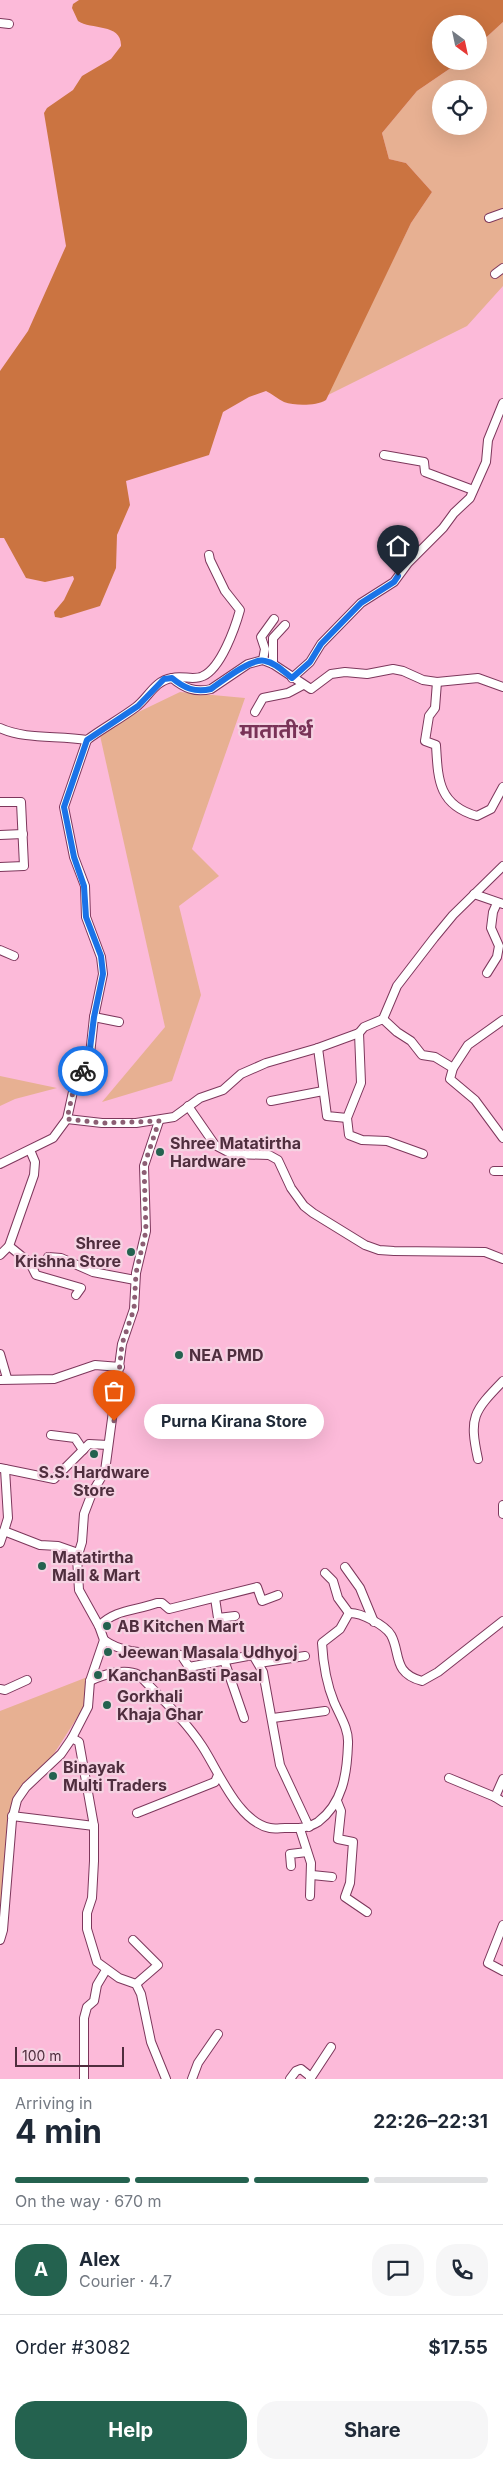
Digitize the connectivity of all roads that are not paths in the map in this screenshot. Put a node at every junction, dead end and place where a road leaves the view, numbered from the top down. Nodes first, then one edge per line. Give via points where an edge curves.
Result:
1 (0, 23) edge
2 (10, 24) dead end
3 (503, 213) edge
4 (489, 218) dead end
5 (503, 268) edge
6 (495, 274) dead end
7 (503, 403) edge
8 (384, 454) dead end
9 (473, 490) junction
10 (210, 555) dead end
11 (274, 619) dead end
12 (285, 625) dead end
13 (263, 660) junction
14 (273, 664) junction
15 (172, 678) junction
16 (292, 678) junction
17 (437, 682) junction
18 (303, 685) junction
19 (503, 687) edge
20 (255, 712) dead end
21 (0, 728) edge
22 (87, 740) junction
23 (503, 787) edge
24 (0, 802) edge
25 (23, 834) junction
26 (0, 835) edge
27 (503, 866) edge
28 (0, 867) edge
29 (474, 894) junction
30 (500, 903) edge
31 (0, 950) edge
32 (14, 956) dead end
33 (487, 973) dead end
34 (94, 1017) junction
35 (383, 1019) junction
36 (503, 1020) edge
37 (119, 1022) dead end
38 (359, 1033) junction
39 (318, 1048) junction
40 (453, 1068) junction
41 (323, 1091) junction
42 (271, 1100) dead end
43 (188, 1106) junction
44 (347, 1118) junction
45 (67, 1119) junction
46 (159, 1121) junction
47 (503, 1138) edge
48 (30, 1150) junction
49 (423, 1154) dead end
50 (0, 1164) edge
51 (503, 1171) edge
52 (494, 1172) dead end
53 (9, 1246) junction
54 (0, 1255) edge
55 (48, 1258) dead end
56 (503, 1259) edge
57 (136, 1280) junction
58 (76, 1295) dead end
59 (0, 1354) edge
60 (120, 1367) junction
61 (3, 1379) edge
62 (503, 1381) edge
63 (51, 1435) dead end
64 (108, 1445) junction
65 (83, 1450) junction
66 (478, 1459) dead end
67 (3, 1468) edge
68 (503, 1505) edge
69 (0, 1513) edge
70 (503, 1514) edge
71 (8, 1518) junction
72 (4, 1531) junction
73 (0, 1543) edge
74 (78, 1553) junction
75 (345, 1567) dead end
76 (325, 1573) dead end
77 (278, 1596) dead end
78 (215, 1598) junction
79 (349, 1613) junction
80 (235, 1616) dead end
81 (503, 1621) edge
82 (374, 1622) junction
83 (99, 1626) junction
84 (104, 1640) junction
85 (305, 1656) dead end
86 (224, 1660) junction
87 (259, 1663) junction
88 (27, 1680) dead end
89 (90, 1681) junction
90 (0, 1689) edge
91 (325, 1711) dead end
92 (244, 1718) dead end
93 (272, 1718) junction
94 (72, 1738) junction
95 (218, 1775) junction
96 (449, 1778) dead end
97 (503, 1778) edge
98 (495, 1797) junction
99 (337, 1801) junction
100 (503, 1802) edge
101 (137, 1813) dead end
102 (12, 1816) junction
103 (94, 1826) junction
104 (309, 1826) junction
105 (300, 1829) junction
106 (307, 1852) junction
107 (291, 1866) dead end
108 (312, 1874) junction
109 (332, 1876) dead end
110 (310, 1896) dead end
111 (367, 1912) dead end
112 (503, 1925) edge
113 (0, 1940) edge
114 (133, 1940) dead end
115 (106, 1970) junction
116 (503, 1971) edge
117 (136, 1984) junction
118 (218, 2034) dead end
119 (331, 2047) dead end
120 (169, 2078) edge
121 (310, 2078) edge
122 (84, 2079) edge
123 (192, 2079) edge
124 (290, 2079) edge

1 - 2 street
3 - 4 street
5 - 6 street
7 - 9 street via 488,440 486,462
8 - 9 street via 424,462 426,472
9 - 16 street via 470,498 394,582 361,603
10 - 15 street via 225,591 240,610 237,622 209,672 196,678
11 - 13 street via 261,637 265,649
12 - 14 street via 273,638
13 - 14 street
13 - 15 street via 248,664 204,691 183,687
14 - 16 street
15 - 22 street via 164,679 138,706
16 - 18 street
17 - 18 street via 393,669 367,674 336,673 311,689
17 - 19 street via 478,678
17 - 23 street via 435,708 429,716 425,741 436,745 438,776 445,797 477,816 491,809
18 - 20 street via 288,693 263,698
21 - 22 street via 14,734
22 - 34 street via 64,807 74,857 84,886 86,917 101,956 103,974
24 - 25 street via 22,802
25 - 26 street
25 - 28 street via 24,866
27 - 29 street
29 - 30 street
29 - 35 street via 453,914 397,986
30 - 33 street via 493,912 491,928 499,946 497,957
31 - 32 street
34 - 37 street
34 - 45 street via 88,1064 76,1078
35 - 38 street via 364,1027
35 - 40 street via 411,1041 422,1055 435,1057
36 - 40 street via 468,1045
38 - 39 street
38 - 44 street via 361,1083
39 - 41 street
39 - 43 street via 241,1074 222,1090
40 - 47 street via 452,1083 475,1100
41 - 42 street
41 - 44 street via 327,1116
43 - 46 street via 174,1117
43 - 56 street via 216,1145 232,1154 269,1155 278,1160 304,1206 366,1245 379,1250 485,1252
44 - 49 street via 349,1135 362,1140 387,1142
45 - 46 street via 102,1123
45 - 48 street via 53,1138
46 - 57 street via 144,1166 146,1231
48 - 50 street
48 - 53 street via 35,1162 34,1175
51 - 52 street
53 - 54 street
53 - 58 street via 30,1263 36,1275 81,1288
55 - 57 street via 61,1258 93,1272
57 - 60 street via 134,1309 122,1344
59 - 61 street
60 - 61 street via 95,1365 54,1379
60 - 64 street
62 - 66 street via 487,1397 472,1420
63 - 65 street via 76,1438
64 - 65 street via 89,1444
64 - 74 street via 105,1471 84,1514
65 - 67 street via 54,1478
67 - 71 street
68 - 70 street
69 - 71 street
71 - 72 street
72 - 73 street
72 - 74 street via 40,1545 58,1546
74 - 83 street via 79,1590
75 - 82 street via 360,1588
76 - 79 street via 333,1581 338,1598
77 - 78 street via 262,1602 257,1587
78 - 80 street via 218,1618
78 - 83 street via 169,1609 162,1603 156,1603 120,1612
79 - 82 street via 356,1612
79 - 99 street via 340,1629 322,1643 334,1701 343,1718 348,1742 341,1795
81 - 82 street via 422,1681 413,1679 397,1662 391,1634
83 - 84 street
84 - 86 street via 128,1652 180,1655 189,1667
84 - 89 street
85 - 87 street
86 - 87 street via 253,1655
86 - 92 street
87 - 93 street
88 - 90 street via 6,1690
89 - 94 street via 88,1708
89 - 95 street via 111,1673 133,1672 139,1675 201,1745
91 - 93 street
93 - 104 street via 280,1765
94 - 102 street via 61,1754 26,1787
94 - 103 street via 79,1742
95 - 101 street via 215,1782
95 - 105 street via 243,1811 260,1824 270,1828
96 - 98 street
97 - 98 street
98 - 100 street
99 - 104 street via 322,1819
99 - 111 street via 342,1812 338,1839 353,1842 350,1883 344,1897
102 - 103 street
102 - 113 street
103 - 115 street via 92,1898 87,1913 87,1929 97,1962
104 - 105 street
105 - 106 street
106 - 107 street via 290,1854
106 - 108 street
108 - 109 street
108 - 110 street
112 - 116 street via 488,1964
114 - 117 street via 158,1965
115 - 117 street
115 - 122 street via 84,2018
117 - 120 street via 152,2042
118 - 123 street via 198,2063
119 - 121 street
121 - 124 street via 301,2069

